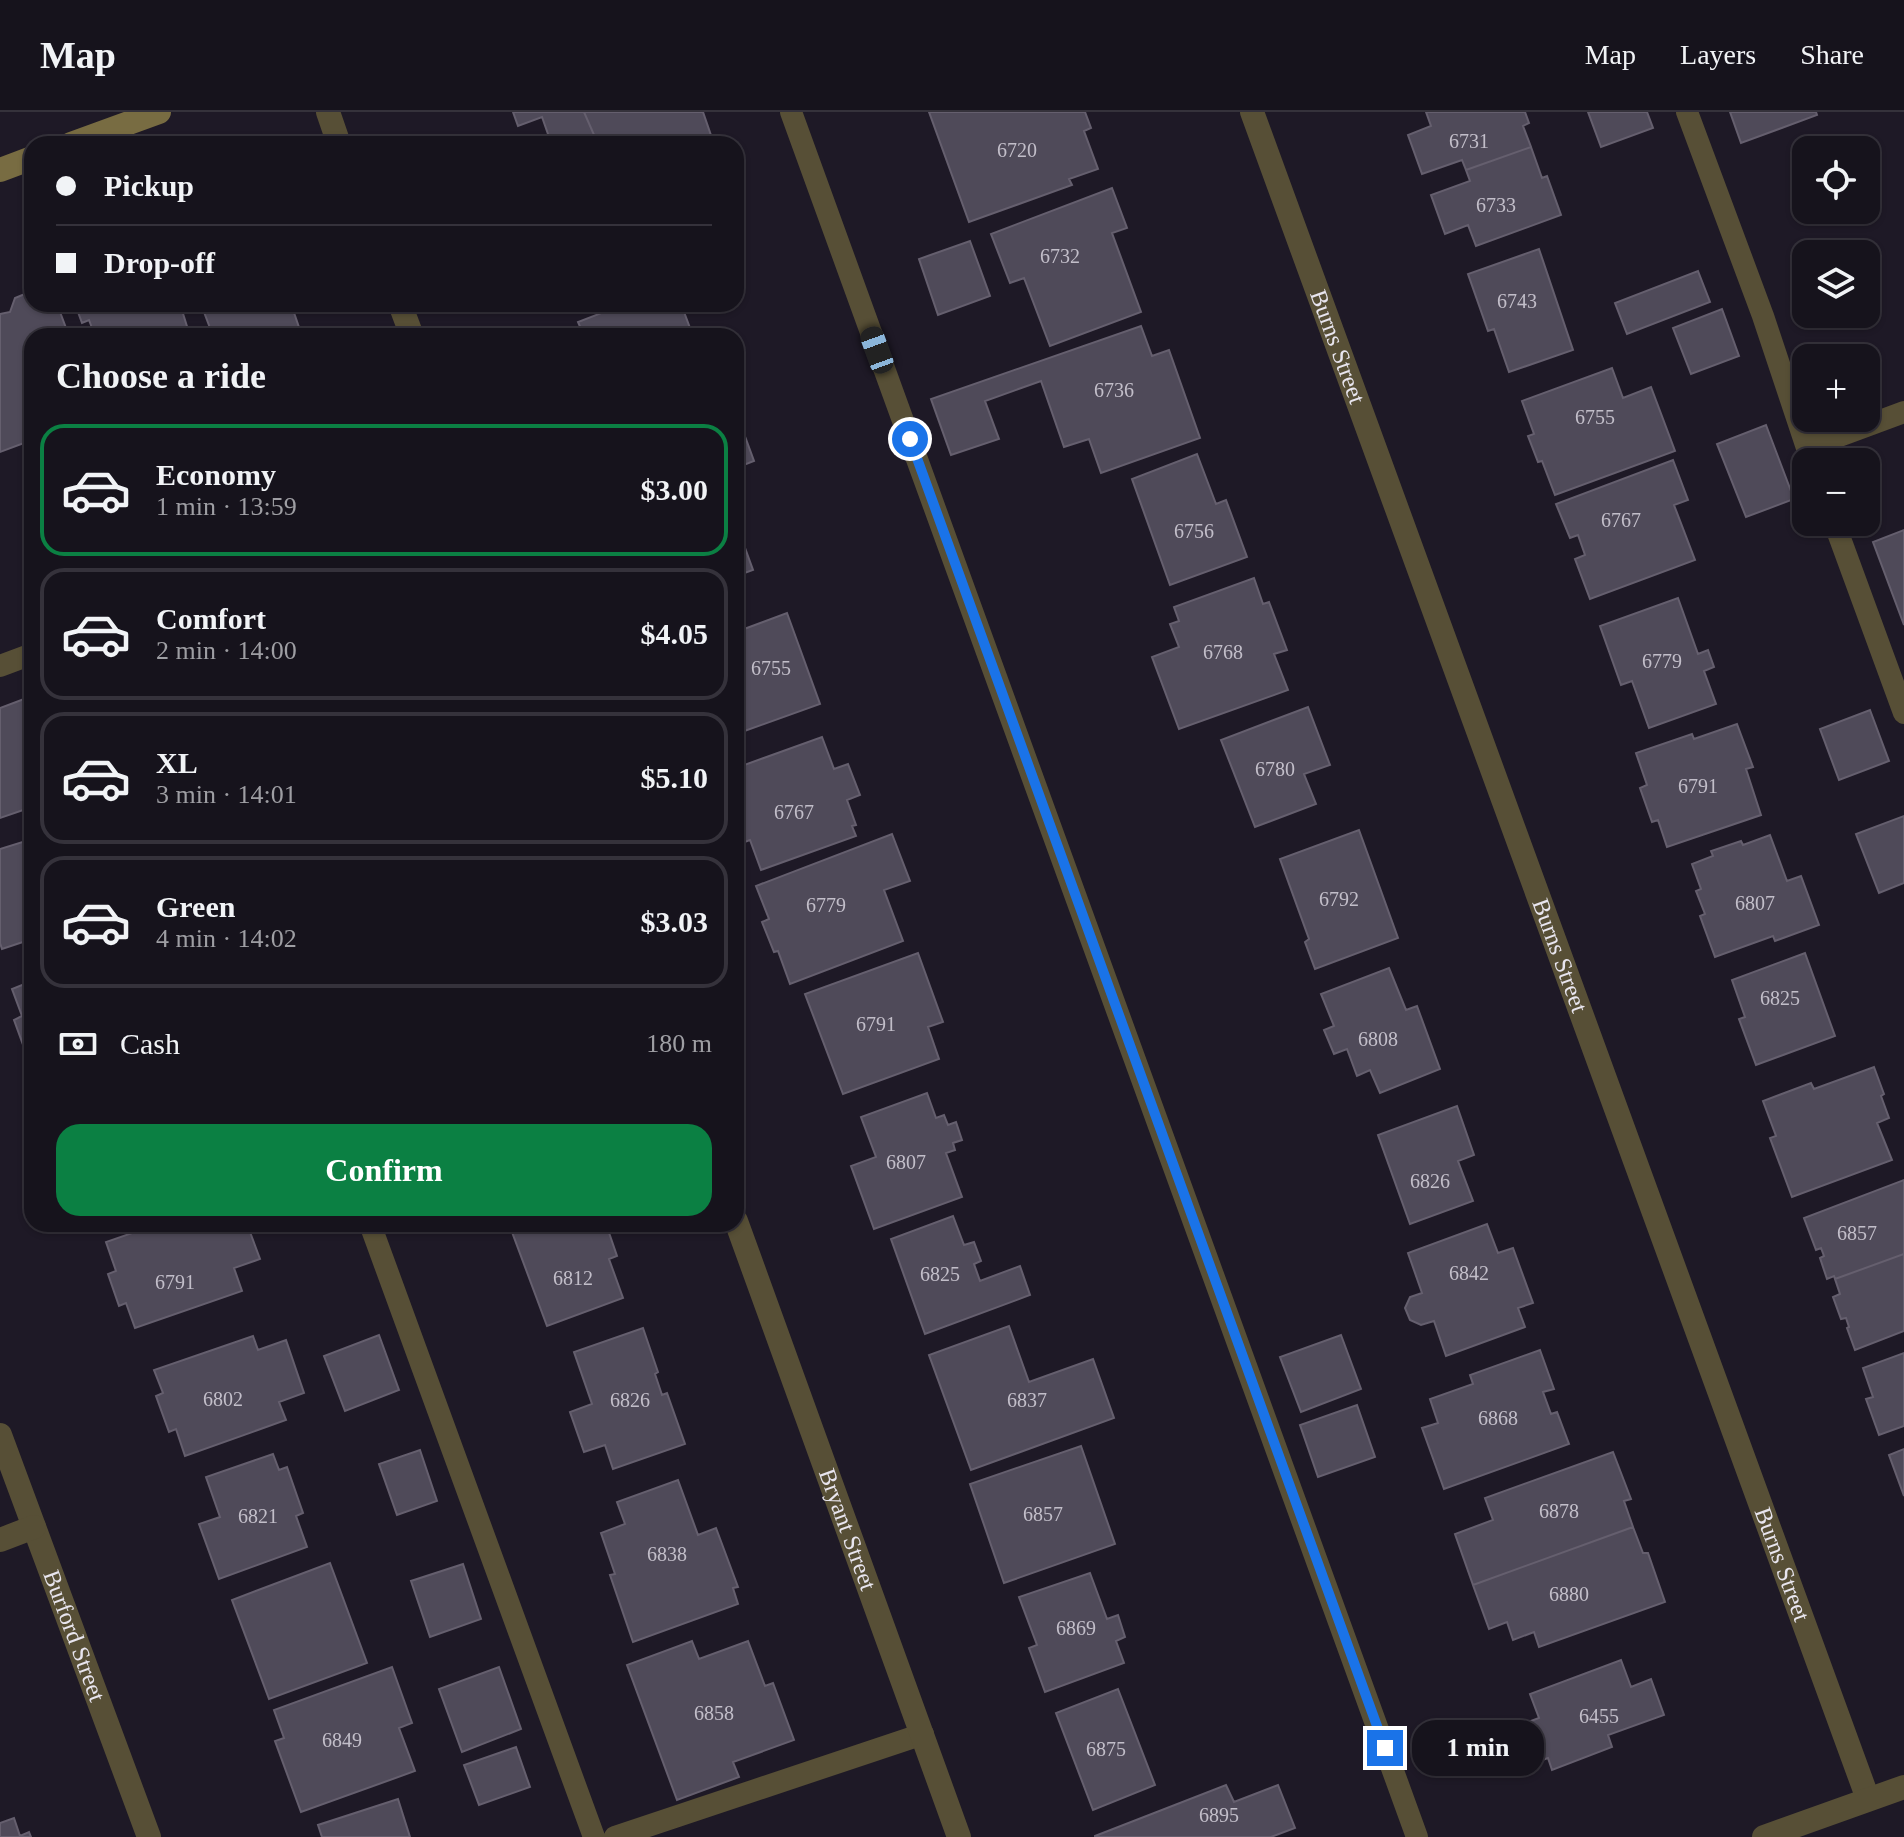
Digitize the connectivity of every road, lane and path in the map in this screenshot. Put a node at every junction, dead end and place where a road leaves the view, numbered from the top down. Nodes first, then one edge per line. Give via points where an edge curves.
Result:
1 (159, 112) edge
2 (328, 112) edge
3 (791, 112) edge
4 (1252, 112) edge
5 (1687, 112) edge
6 (93, 136) edge
7 (336, 136) edge
8 (24, 161) edge
9 (0, 170) edge
10 (1904, 412) edge
11 (1808, 448) edge
12 (1825, 448) edge
13 (1839, 536) edge
14 (24, 657) edge
15 (0, 666) edge
16 (1904, 713) edge
17 (373, 1232) edge
18 (740, 1232) edge
19 (0, 1435) edge
20 (34, 1527) junction
21 (0, 1540) edge
22 (923, 1734) junction
23 (1904, 1787) edge
24 (1868, 1799) junction
25 (149, 1837) edge
26 (594, 1837) edge
27 (615, 1837) edge
28 (959, 1837) edge
29 (1417, 1837) edge
30 (1764, 1837) edge

1 - 6 street
2 - 7 street
3 - 29 lane
4 - 24 street, Burns Street
5 - 11 lane
8 - 9 street
10 - 12 lane
13 - 16 lane
14 - 15 lane
17 - 26 lane
18 - 22 street, Bryant Street
19 - 20 street, Burford Street
20 - 21 street
20 - 25 street, Burford Street
22 - 27 lane
22 - 28 street, Bryant Street
23 - 24 street
24 - 30 street

